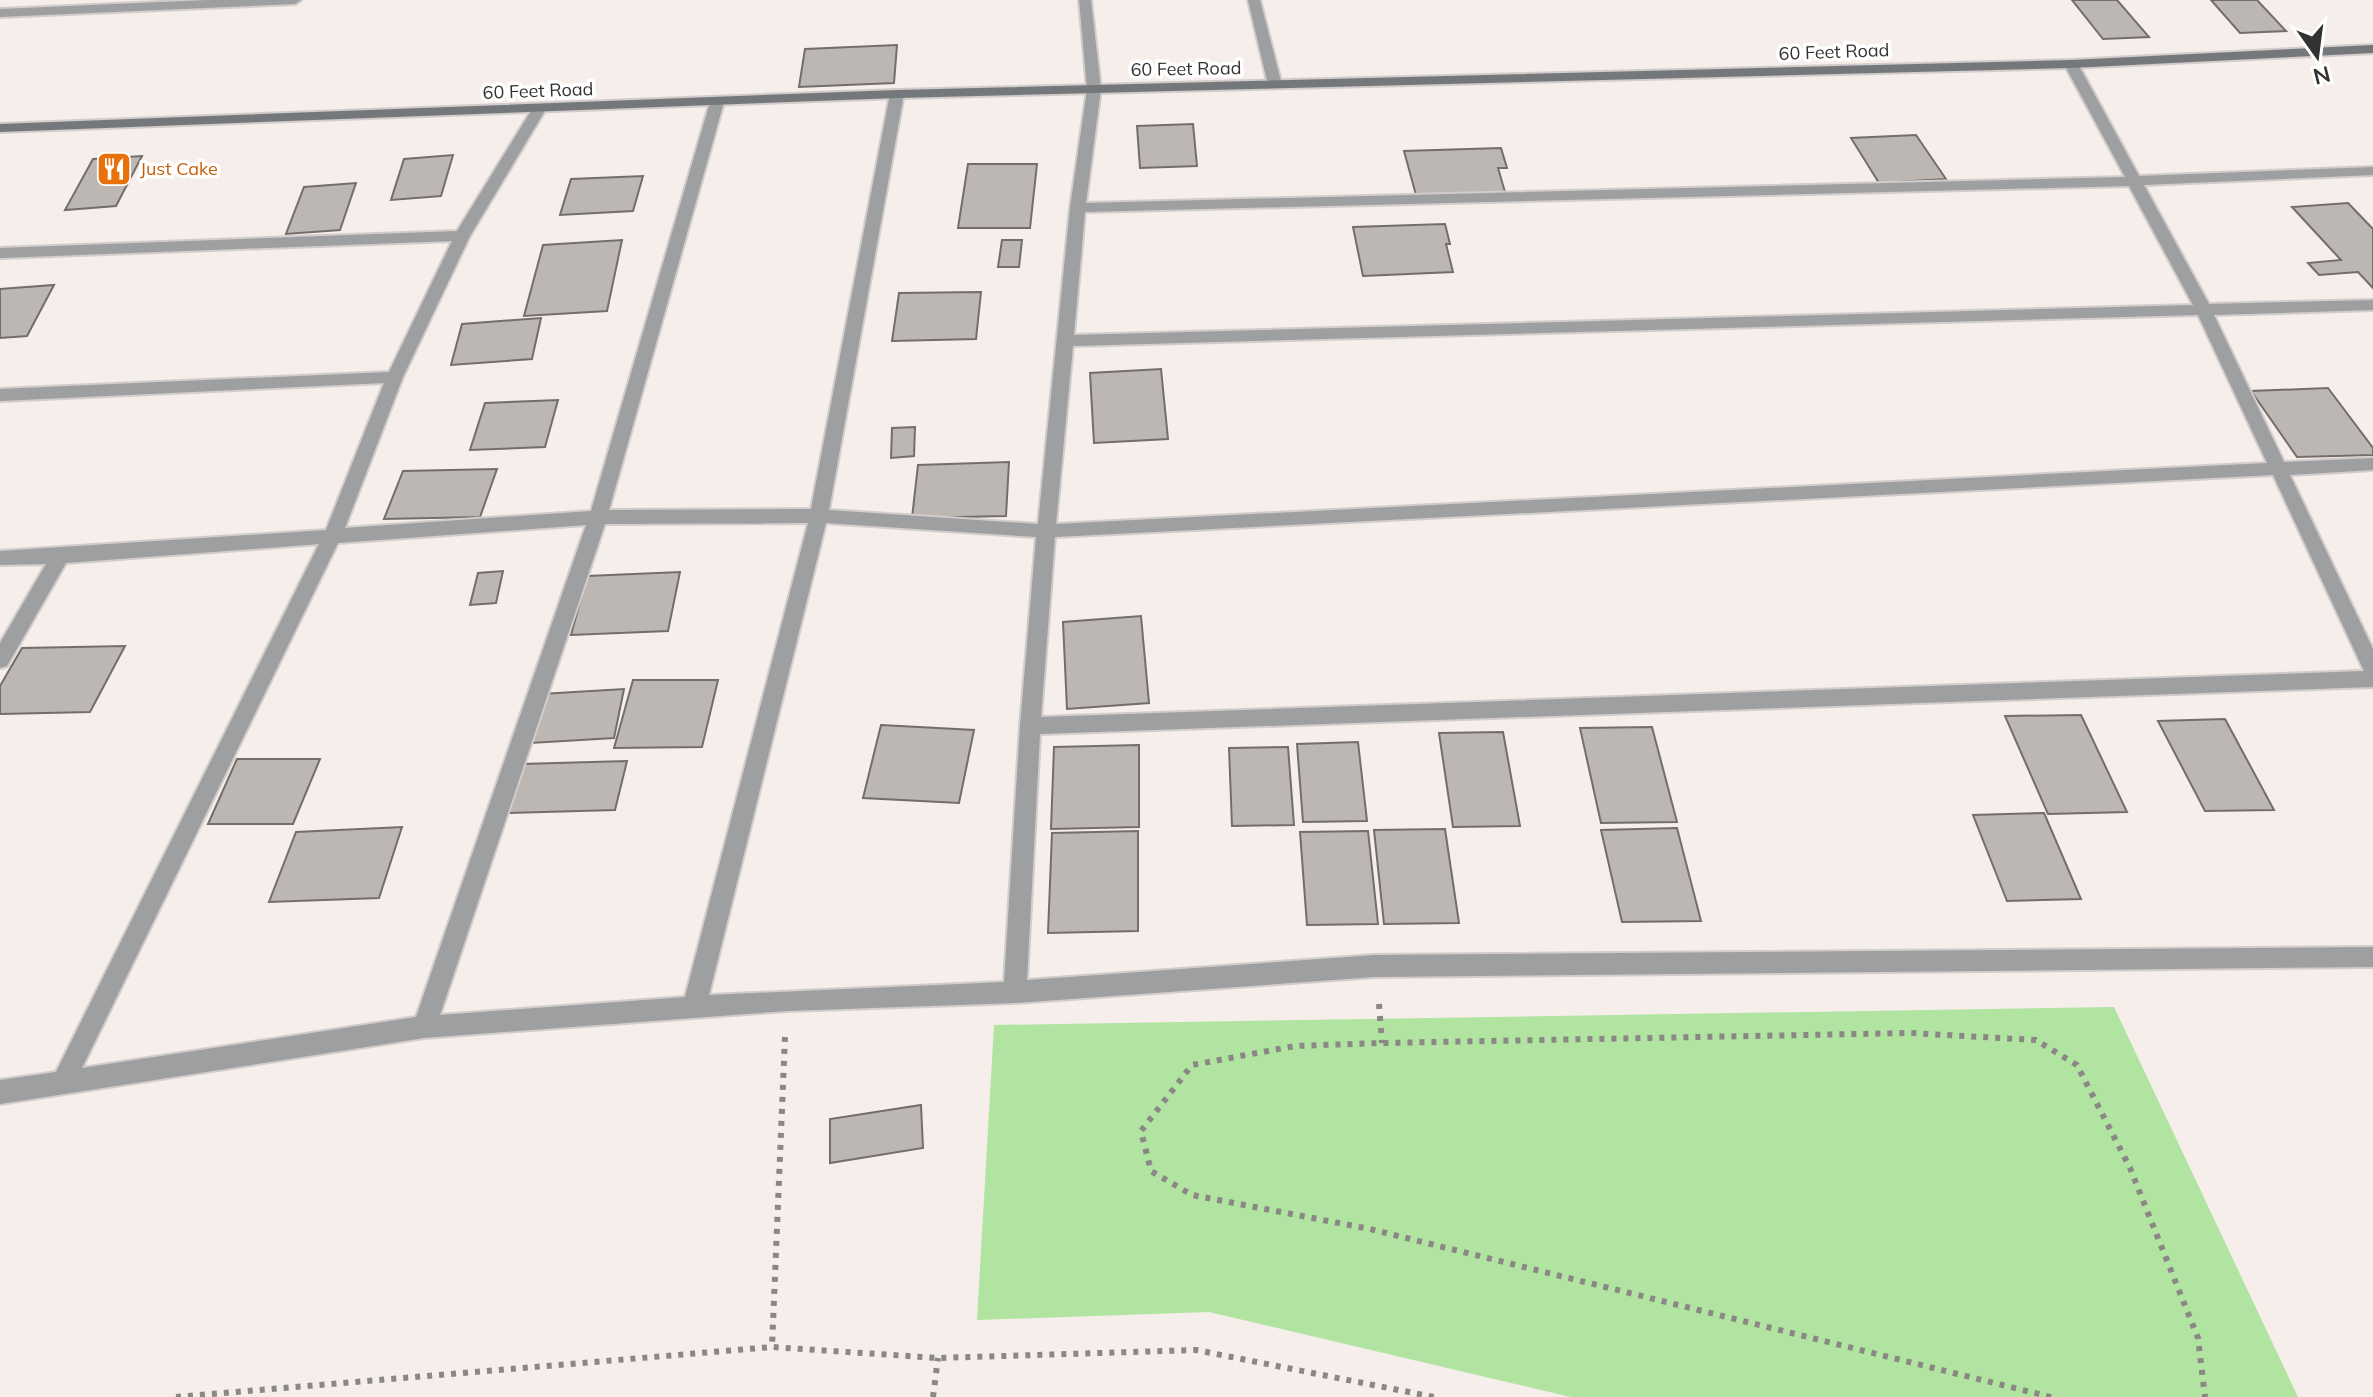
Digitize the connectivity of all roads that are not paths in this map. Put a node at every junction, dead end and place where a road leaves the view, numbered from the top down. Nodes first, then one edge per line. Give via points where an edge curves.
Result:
1 (295, 0) edge
2 (1085, 0) edge
3 (1254, 0) edge
4 (0, 13) edge
5 (2373, 49) edge
6 (2071, 64) junction
7 (1275, 85) junction
8 (1094, 89) junction
9 (897, 94) junction
10 (717, 102) junction
11 (539, 109) junction
12 (0, 128) edge
13 (2373, 171) edge
14 (2134, 181) junction
15 (1078, 208) junction
16 (462, 236) junction
17 (0, 253) edge
18 (2373, 305) edge
19 (2204, 310) junction
20 (1067, 341) junction
21 (395, 377) junction
22 (0, 395) edge
23 (2373, 464) edge
24 (2279, 468) junction
25 (819, 516) junction
26 (598, 517) junction
27 (1046, 531) junction
28 (333, 535) junction
29 (60, 556) junction
30 (0, 558) edge
31 (0, 660) edge
32 (2373, 670) edge
33 (2373, 679) edge
34 (1030, 726) junction
35 (2373, 957) edge
36 (1015, 992) junction
37 (694, 1008) junction
38 (424, 1027) junction
39 (63, 1082) junction
40 (0, 1092) edge

1 - 4 street
2 - 8 street
3 - 7 street
5 - 6 street, 60 Feet Road
6 - 7 street, 60 Feet Road
6 - 14 street
7 - 8 street, 60 Feet Road
8 - 9 street, 60 Feet Road
8 - 15 street
9 - 10 street, 60 Feet Road
9 - 25 street
10 - 11 street, 60 Feet Road
10 - 26 street
11 - 12 street, 60 Feet Road
11 - 16 street
13 - 14 street
14 - 15 street
14 - 19 street
15 - 20 street
16 - 17 street
16 - 21 street
18 - 19 street
19 - 20 street
19 - 24 street
20 - 27 street
21 - 22 street
21 - 28 street
23 - 24 street
24 - 27 street
24 - 32 street
25 - 26 street
25 - 27 street
25 - 37 street
26 - 28 street
26 - 38 street
27 - 34 street
28 - 29 street
28 - 39 street
29 - 30 street
29 - 31 street
33 - 34 street
34 - 36 street
35 - 36 street via 1375,966
36 - 37 street
37 - 38 street
38 - 39 street
39 - 40 street

